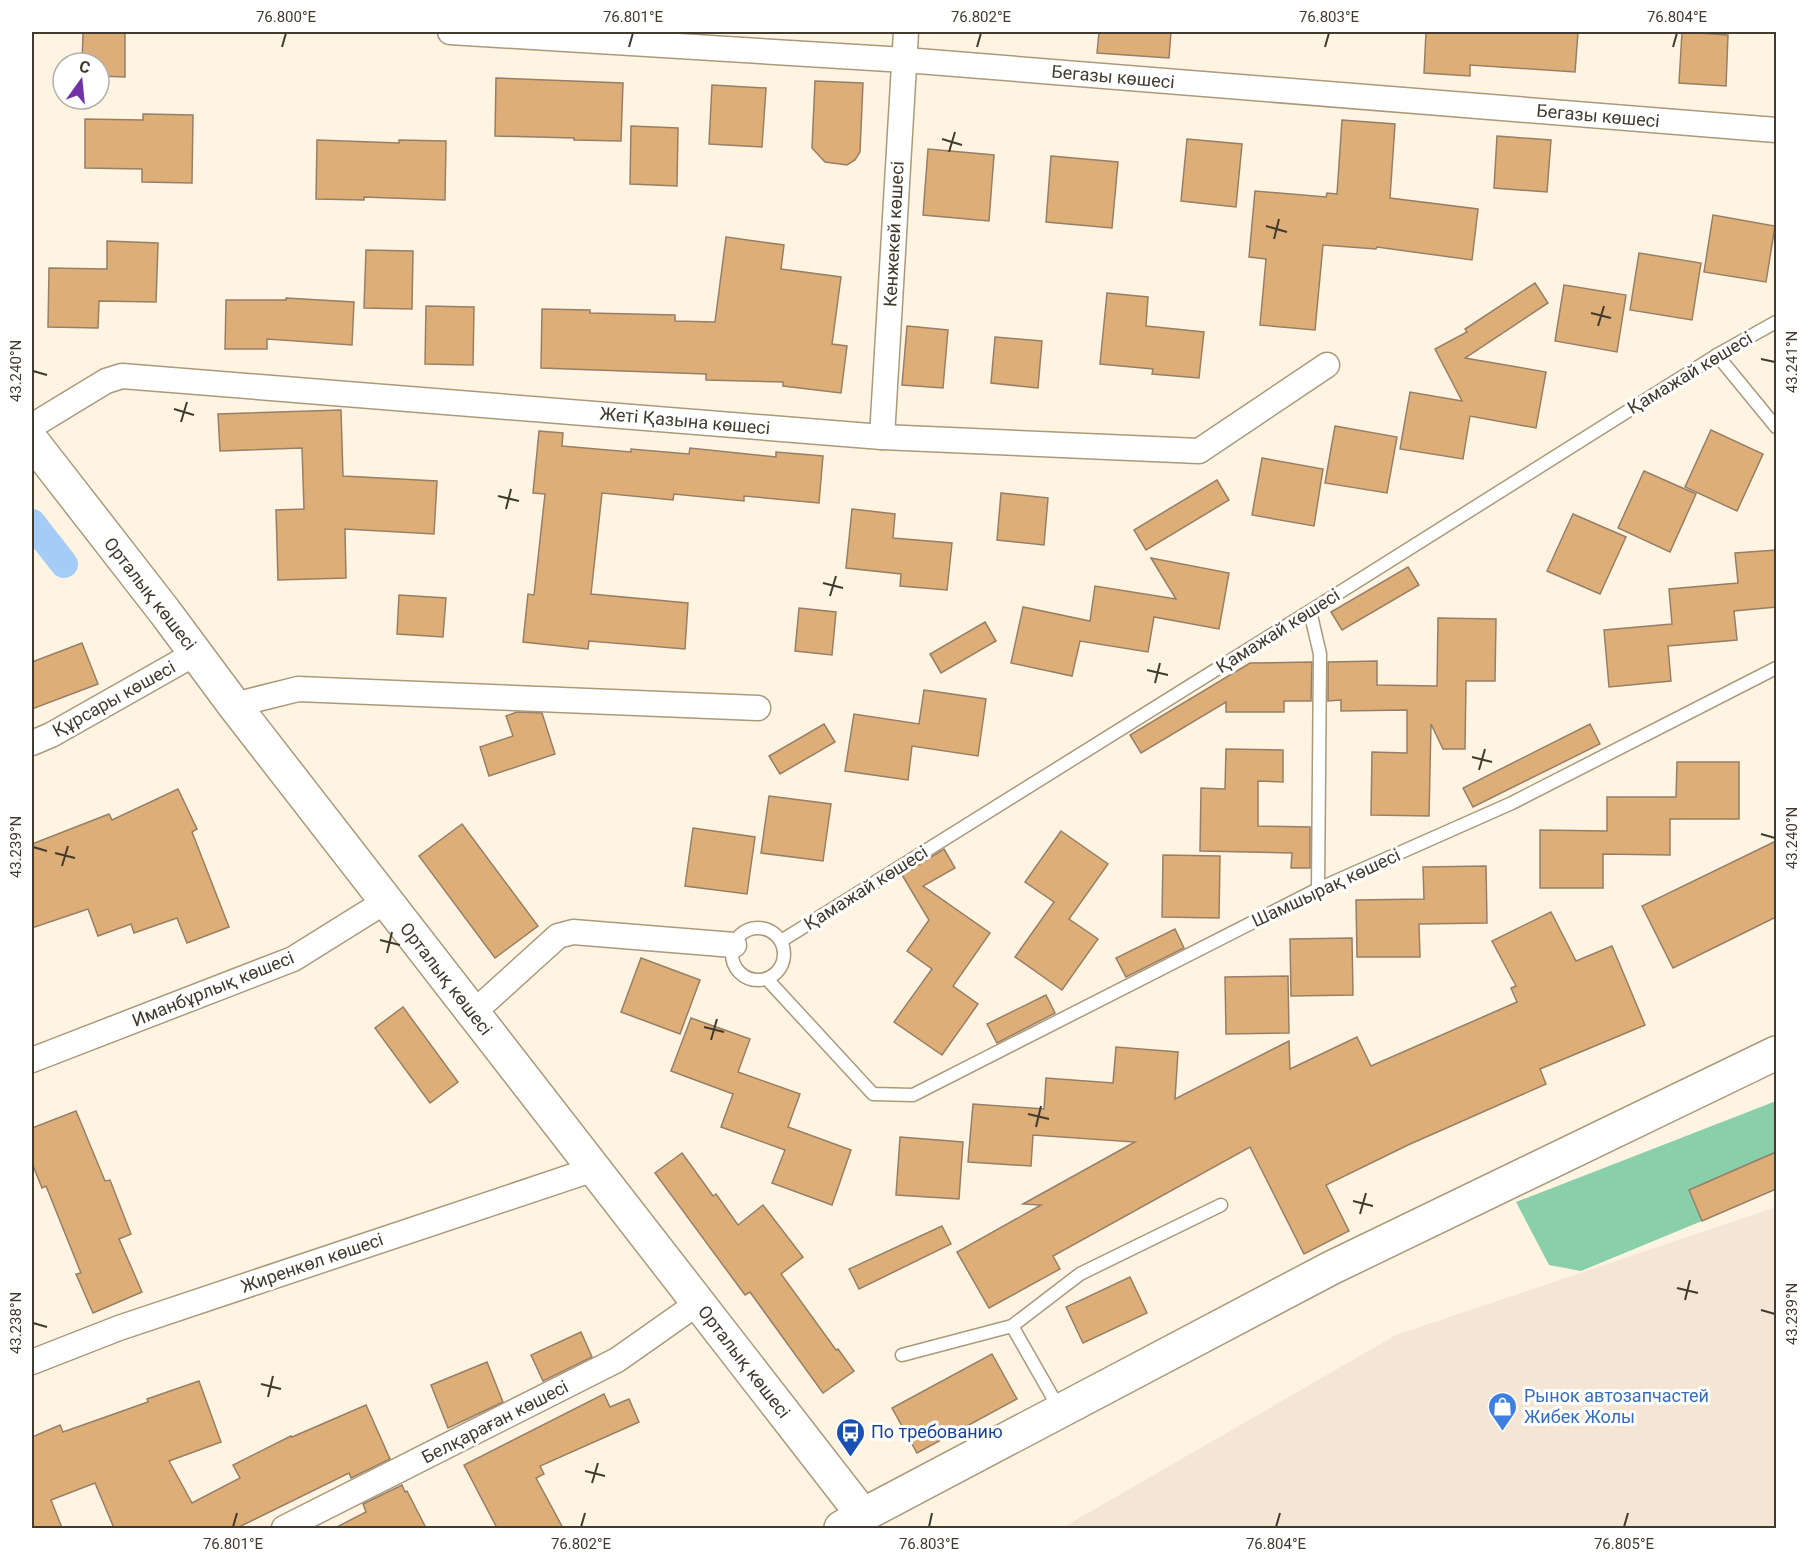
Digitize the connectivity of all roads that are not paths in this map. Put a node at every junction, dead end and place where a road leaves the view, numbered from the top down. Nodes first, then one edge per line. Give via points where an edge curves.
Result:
1 (450, 32) edge
2 (906, 32) edge
3 (905, 60) junction
4 (1776, 130) edge
5 (1776, 322) edge
6 (1717, 355) junction
7 (1327, 365) dead end
8 (32, 426) edge
9 (1776, 427) edge
10 (882, 437) junction
11 (32, 441) edge
12 (1310, 611) junction
13 (196, 653) junction
14 (1776, 668) edge
15 (234, 705) junction
16 (758, 708) dead end
17 (32, 743) edge
18 (1318, 889) junction
19 (386, 901) junction
20 (781, 941) junction
21 (734, 945) junction
22 (767, 979) junction
23 (473, 1014) junction
24 (1776, 1053) edge
25 (32, 1060) edge
26 (594, 1169) junction
27 (1221, 1205) dead end
28 (698, 1303) junction
29 (1012, 1326) junction
30 (902, 1355) dead end
31 (32, 1362) edge
32 (1061, 1411) junction
33 (852, 1522) edge
34 (284, 1528) edge

1 - 3 street, Бегазы көшесі
2 - 3 street, Кенжекей көшесі
3 - 4 street, Бегазы көшесі
3 - 10 street, Кенжекей көшесі
5 - 6 lane, Қамажай көшесі
6 - 9 lane
6 - 12 lane, Қамажай көшесі
7 - 10 street, Жеті Қазына көшесі via 1199,451
8 - 10 street, Жеті Қазына көшесі via 106,381 122,376
11 - 13 main road, Орталық көшесі
12 - 18 lane via 1320,654
12 - 20 lane, Қамажай көшесі
13 - 15 main road, Орталық көшесі
13 - 17 street, Құрсары көшесі
14 - 18 lane, Шамшырақ көшесі via 1512,803
15 - 16 street via 298,689
15 - 19 main road, Орталық көшесі
18 - 22 lane, Шамшырақ көшесі via 913,1095 873,1094
19 - 23 main road, Орталық көшесі
19 - 25 street, Иманбұрлық көшесі via 293,959
20 - 21 lane via 770,931 756,928 743,934
20 - 22 lane via 782,966
21 - 22 lane via 732,956 740,972 749,979
21 - 23 street via 573,932 558,936
23 - 26 main road, Орталық көшесі
24 - 32 main road via 1331,1268
26 - 28 main road, Орталық көшесі
26 - 31 street, Жиренкөл көшесі via 119,1328
27 - 29 lane via 1080,1274
28 - 33 main road, Орталық көшесі
28 - 34 street, Белқараған көшесі via 618,1360
29 - 30 lane
29 - 32 lane
32 - 33 main road

